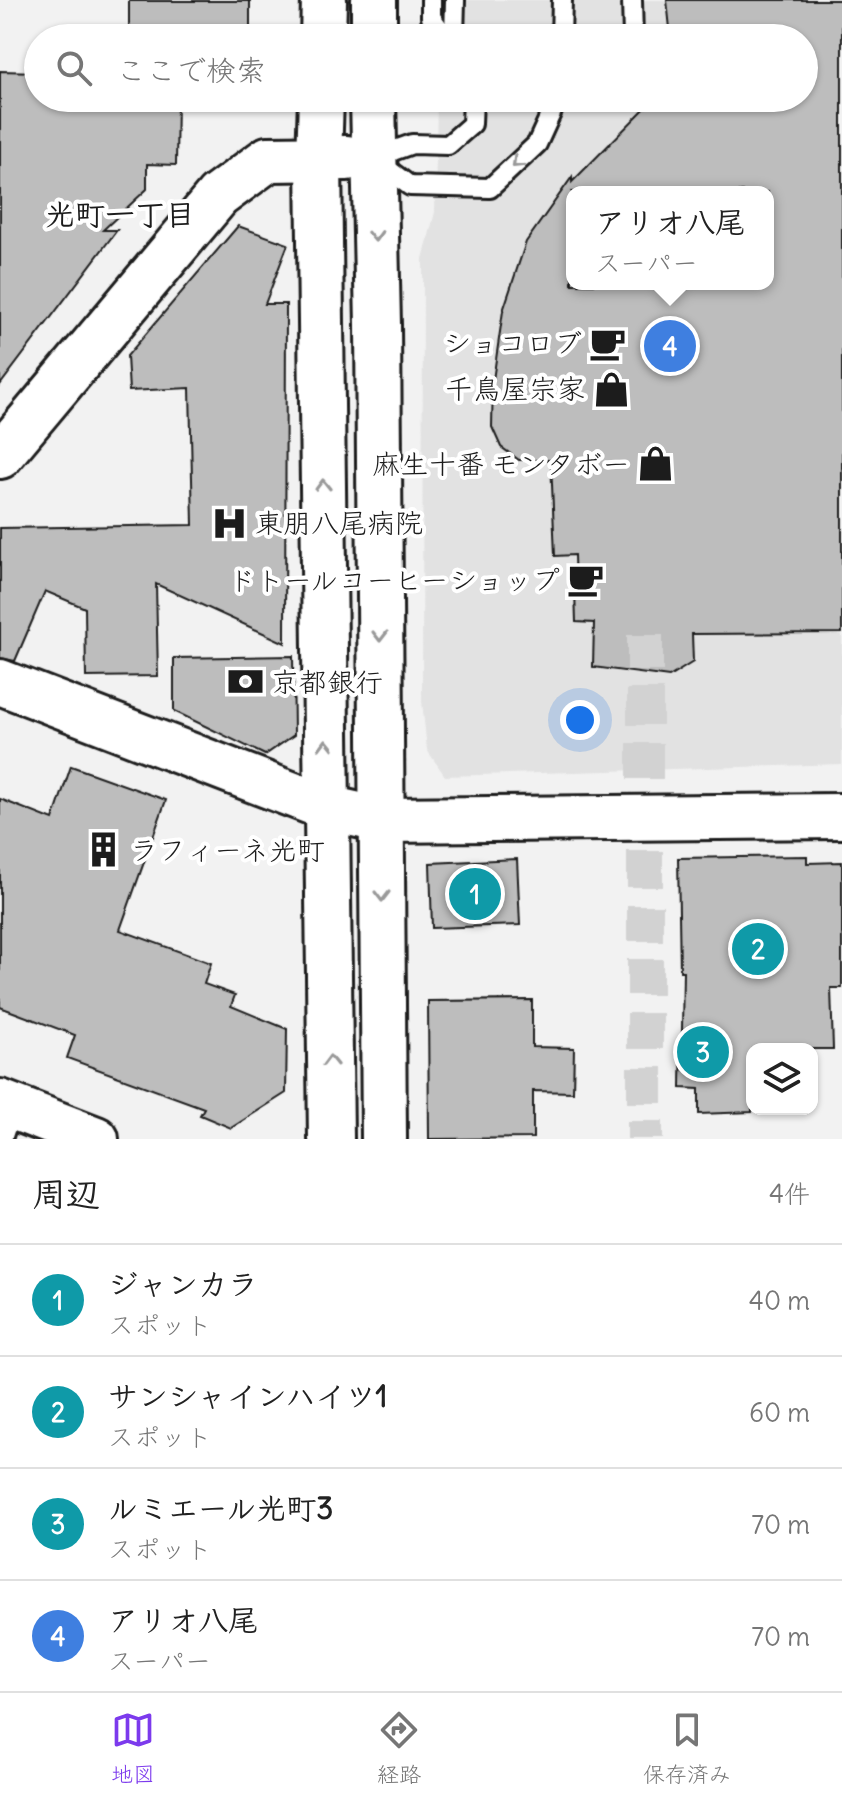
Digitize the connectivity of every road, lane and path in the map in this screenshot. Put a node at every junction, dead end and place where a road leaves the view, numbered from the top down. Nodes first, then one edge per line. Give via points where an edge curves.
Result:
1 (324, 0) edge
2 (374, 0) edge
3 (431, 0) edge
4 (455, 0) edge
5 (562, 0) edge
6 (632, 0) edge
7 (323, 24) edge
8 (374, 24) edge
9 (436, 24) edge
10 (454, 24) edge
11 (561, 24) edge
12 (633, 24) edge
13 (321, 112) edge
14 (373, 112) edge
15 (472, 112) edge
16 (552, 112) edge
17 (373, 158) junction
18 (319, 159) junction
19 (0, 456) edge
20 (0, 682) edge
21 (327, 808) junction
22 (842, 816) edge
23 (381, 820) junction
24 (5, 1116) edge
25 (96, 1139) edge
26 (331, 1139) edge
27 (384, 1139) edge

1 - 7 street
2 - 8 street
3 - 9 lane
4 - 10 lane
5 - 11 lane
6 - 12 lane
13 - 18 street
14 - 17 street
15 - 17 lane via 472,124 448,145 412,144
16 -> 17 lane via 537,144 490,188 410,186
17 - 18 street
17 -> 23 street
18 - 19 street via 268,159 218,196
21 -> 18 street
20 - 21 street
21 - 23 street
26 -> 21 street
22 - 23 street
23 -> 27 street
24 - 25 street

